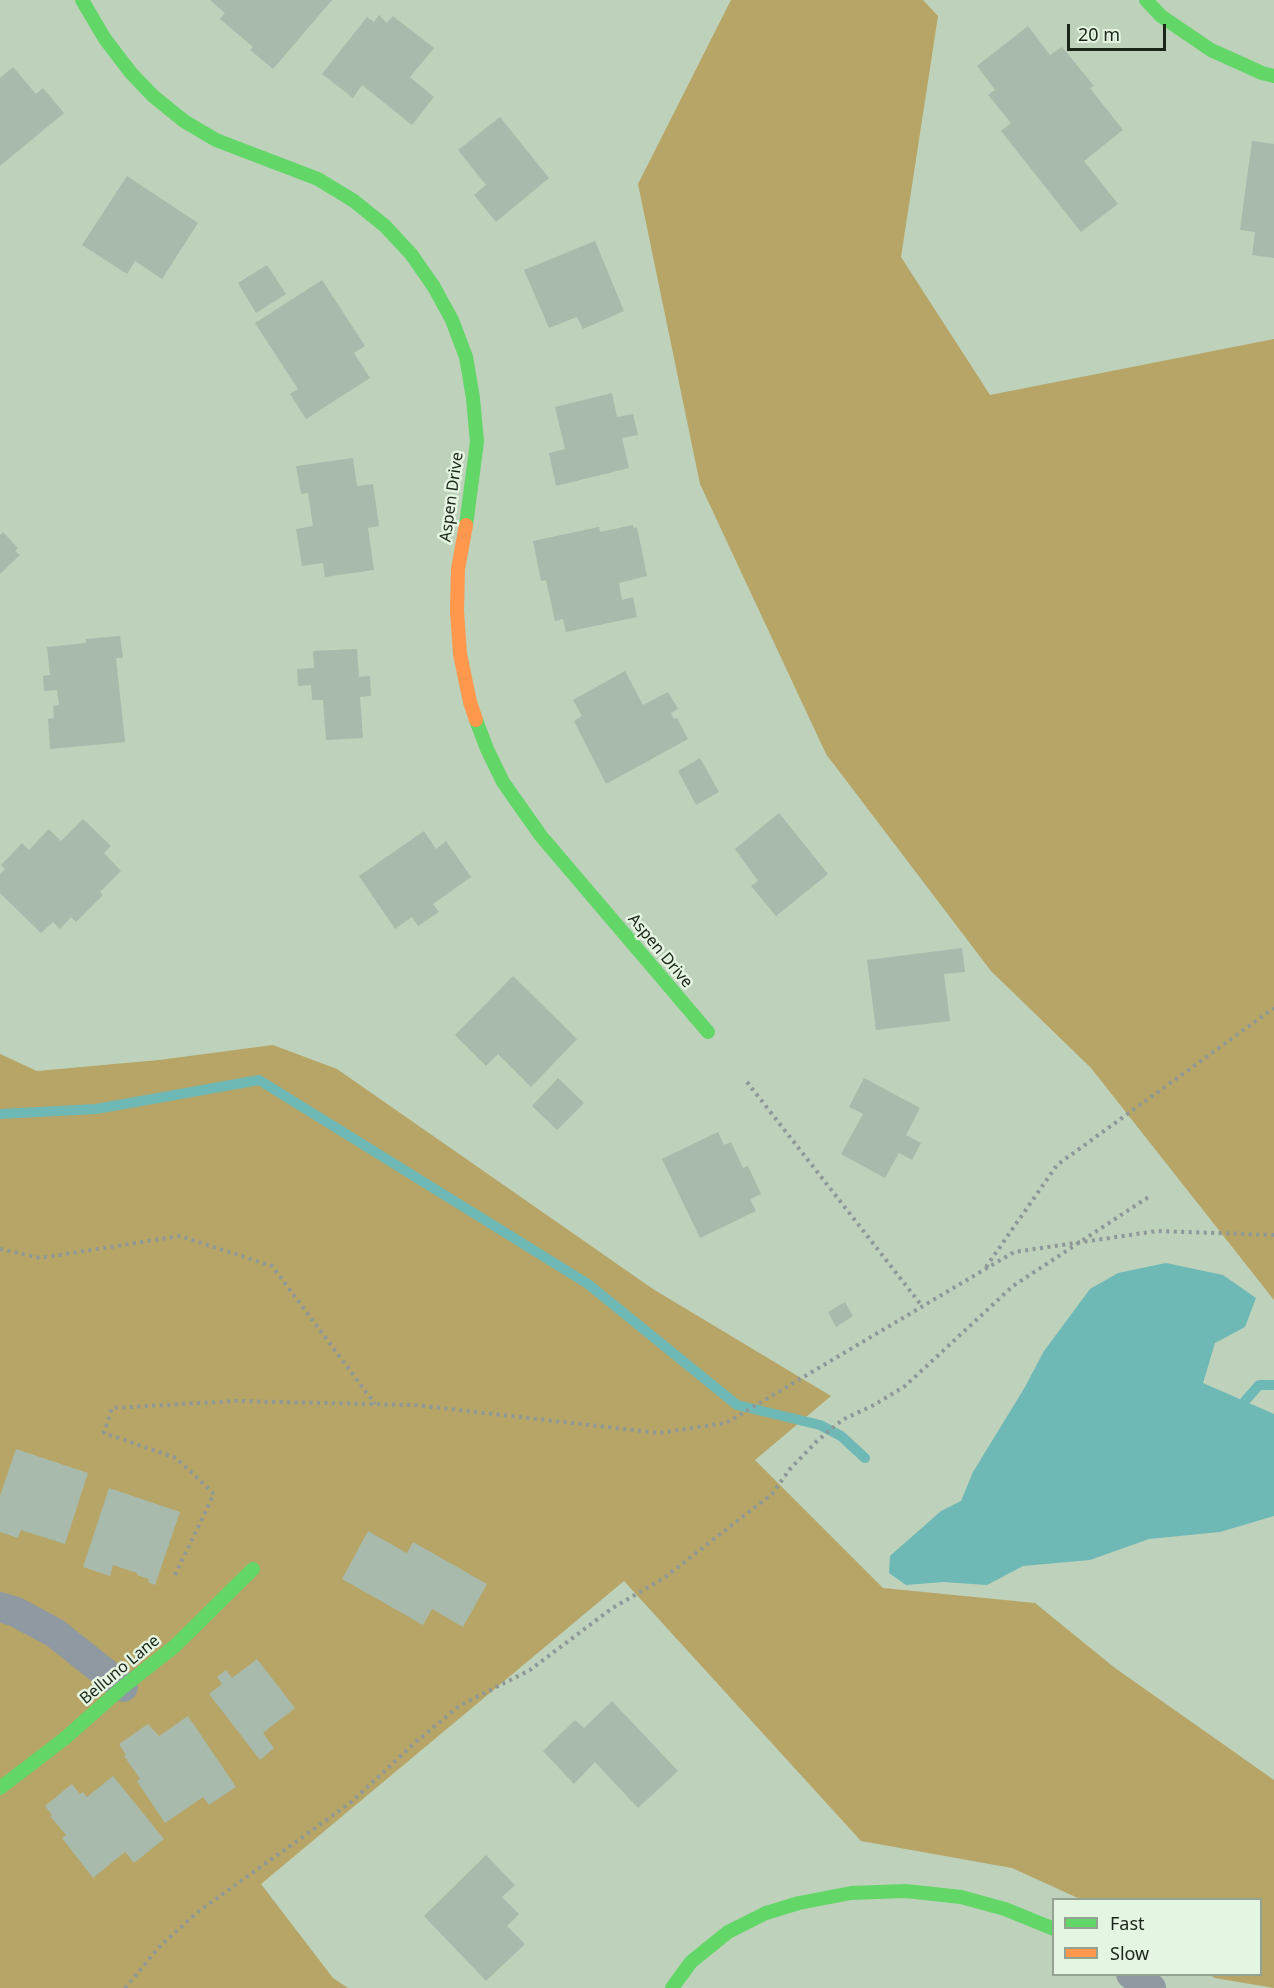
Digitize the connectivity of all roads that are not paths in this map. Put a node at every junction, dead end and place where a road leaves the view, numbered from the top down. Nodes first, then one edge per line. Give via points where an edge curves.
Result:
1 (82, 0) edge
2 (1146, 0) edge
3 (1274, 76) edge
4 (708, 1032) dead end
5 (253, 1569) dead end
6 (0, 1606) edge
7 (123, 1687) junction
8 (0, 1788) edge
9 (1052, 1929) edge
10 (1134, 1976) edge
11 (672, 1988) edge
12 (1151, 1988) edge

1 - 4 street, Aspen Drive via 105,39 153,96 216,140 318,179 354,201 411,254 434,287 466,357 473,398 476,452 458,569 457,611 460,654 470,702 487,749 504,782 542,836
2 - 3 street via 1161,16 1210,50
5 - 7 street, Belluno Lane via 175,1646
6 - 7 street via 55,1633
7 - 8 street, Belluno Lane
9 - 11 street via 1005,1909 961,1898 906,1891 851,1893 766,1913 728,1932 691,1962
10 - 12 street

